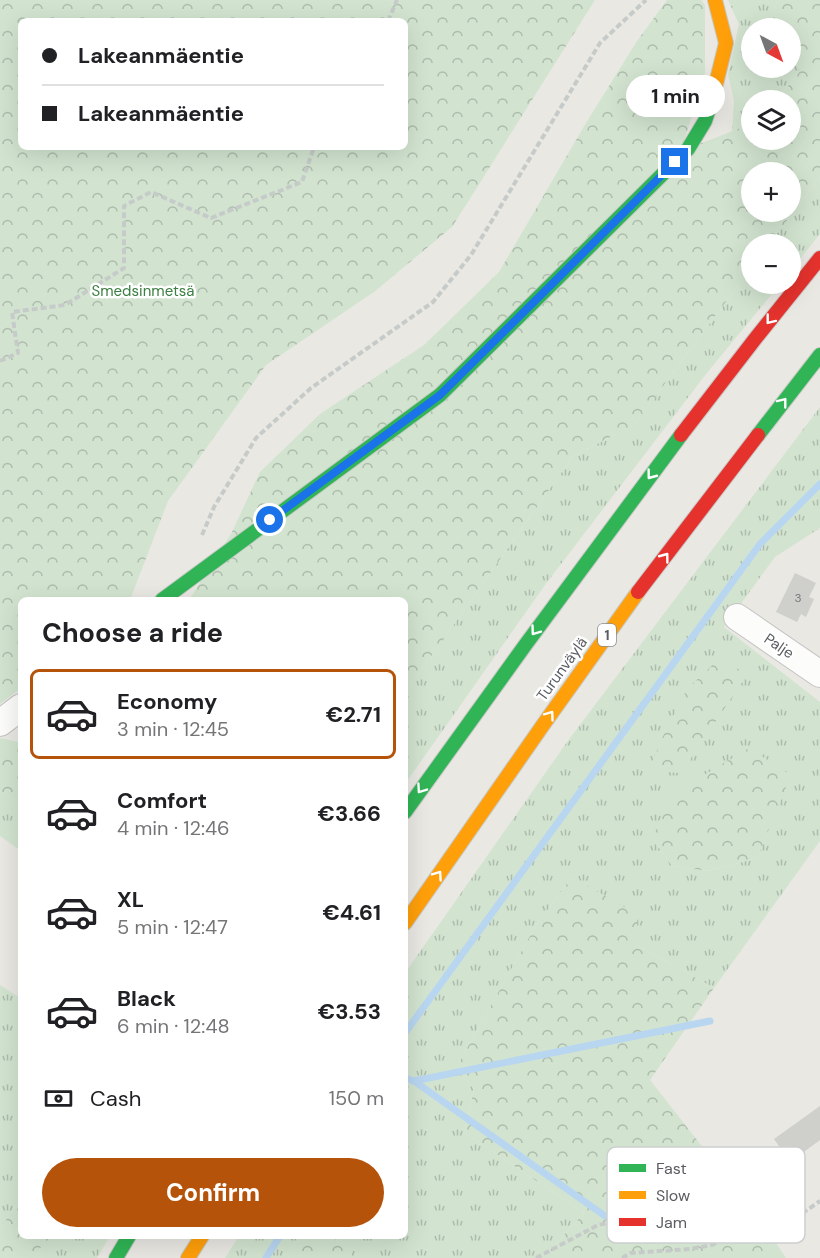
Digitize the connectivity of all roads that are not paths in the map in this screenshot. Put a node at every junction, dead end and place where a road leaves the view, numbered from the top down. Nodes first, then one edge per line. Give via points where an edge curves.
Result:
1 (715, 0) edge
2 (820, 258) edge
3 (820, 355) edge
4 (166, 597) edge
5 (737, 617) dead end
6 (820, 674) edge
7 (18, 709) edge
8 (0, 723) edge
9 (408, 808) edge
10 (408, 919) edge
11 (127, 1239) edge
12 (200, 1239) edge
13 (116, 1258) edge
14 (188, 1258) edge

1 - 4 main road via 726,43 705,121 688,149 440,395
2 -> 9 main road via 577,574
10 -> 3 main road, Turunväylä / 1 via 627,608
5 - 6 street, Palje
7 - 8 street
11 - 13 main road
12 - 14 main road

